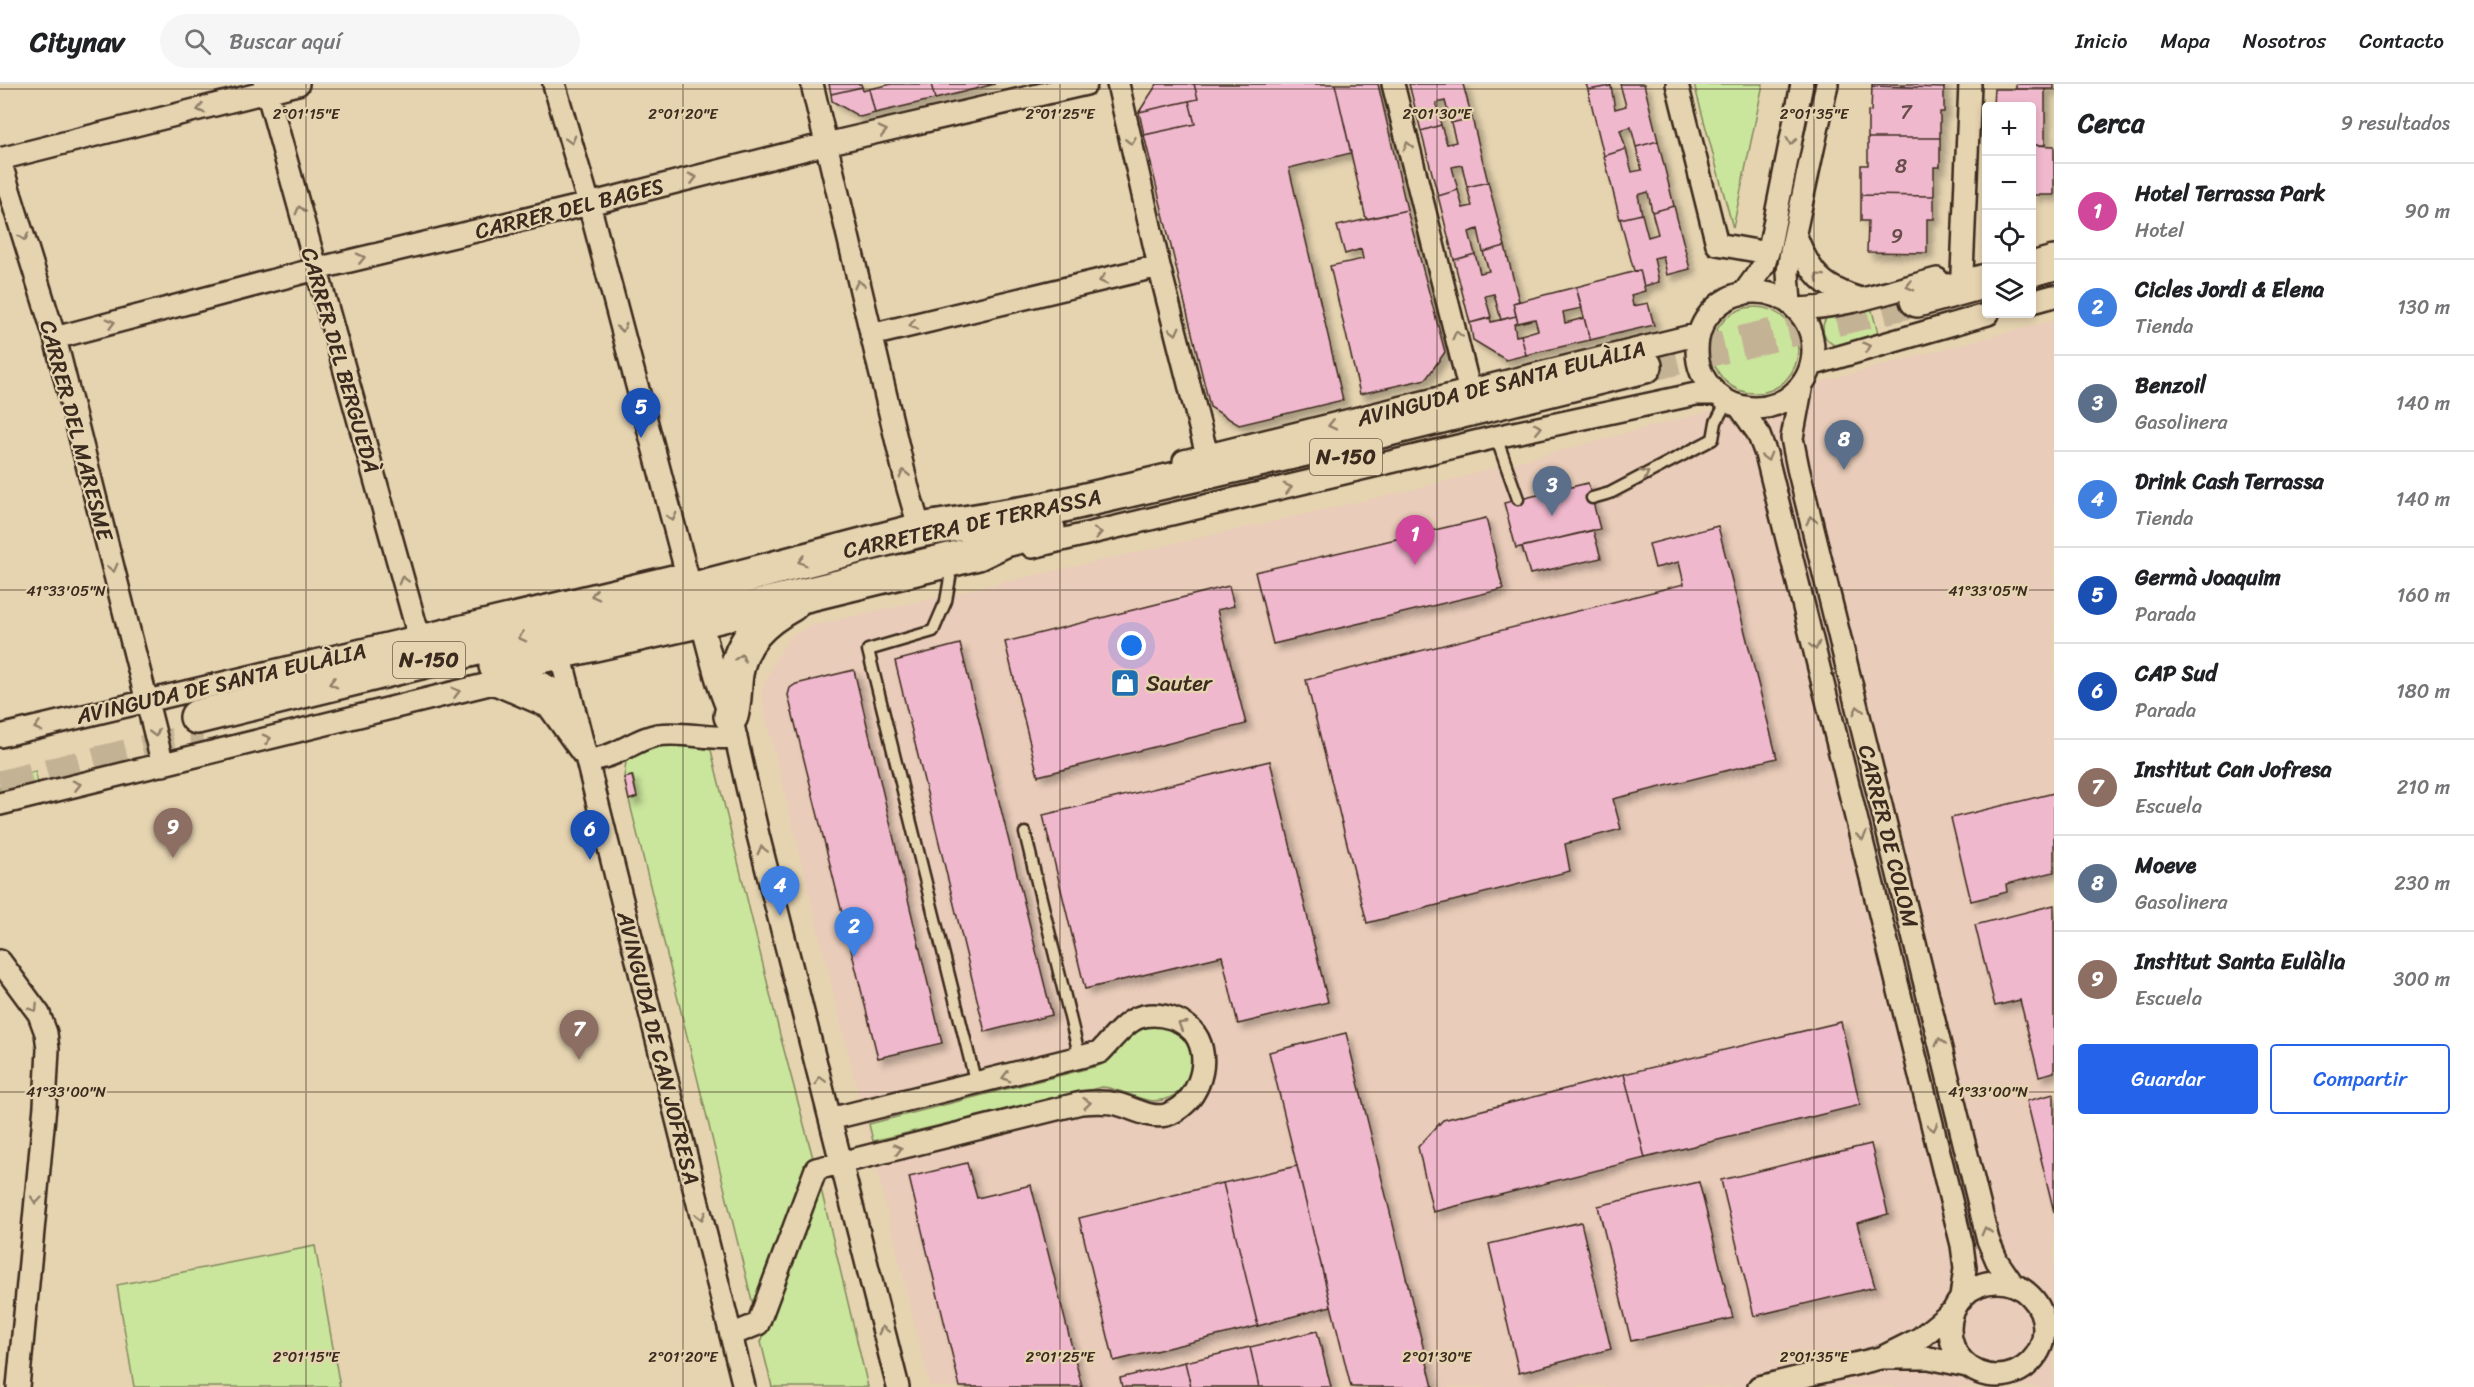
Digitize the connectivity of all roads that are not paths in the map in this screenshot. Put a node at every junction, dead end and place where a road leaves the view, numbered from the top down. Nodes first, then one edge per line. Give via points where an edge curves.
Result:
1 (298, 84) edge
2 (554, 84) edge
3 (812, 84) edge
4 (1086, 84) edge
5 (1119, 84) edge
6 (1393, 84) edge
7 (1677, 84) edge
8 (1802, 84) edge
9 (1827, 84) edge
10 (1970, 84) edge
11 (266, 88) edge
12 (826, 144) junction
13 (0, 160) edge
14 (589, 204) junction
15 (1796, 236) junction
16 (2054, 247) edge
17 (2036, 252) edge
18 (1768, 253) junction
19 (2054, 264) edge
20 (1160, 266) junction
21 (2036, 268) edge
22 (316, 269) junction
23 (1974, 277) edge
24 (2054, 281) edge
25 (2036, 286) edge
26 (1743, 294) junction
27 (2054, 296) edge
28 (1861, 299) junction
29 (1982, 299) edge
30 (2036, 301) edge
31 (1793, 307) junction
32 (1982, 316) edge
33 (1699, 334) junction
34 (871, 335) junction
35 (54, 338) junction
36 (1807, 375) junction
37 (1470, 392) junction
38 (1727, 400) junction
39 (1496, 437) junction
40 (1207, 455) junction
41 (1592, 498) dead end
42 (1518, 499) dead end
43 (920, 530) junction
44 (978, 552) junction
45 (950, 578) dead end
46 (689, 581) junction
47 (656, 592) junction
48 (814, 592) junction
49 (702, 620) junction
50 (419, 637) junction
51 (564, 651) junction
52 (486, 668) junction
53 (146, 701) junction
54 (572, 701) junction
55 (734, 726) junction
56 (0, 736) edge
57 (588, 761) junction
58 (163, 765) junction
59 (0, 804) edge
60 (1025, 833) dead end
61 (0, 961) edge
62 (1080, 1058) junction
63 (976, 1084) junction
64 (830, 1119) junction
65 (841, 1163) junction
66 (2020, 1288) junction
67 (2054, 1298) edge
68 (1957, 1305) junction
69 (731, 1335) junction
70 (2043, 1346) edge
71 (1880, 1358) junction
72 (1978, 1375) edge
73 (18, 1387) edge
74 (744, 1387) edge
75 (898, 1387) edge
76 (1759, 1387) edge
77 (2028, 1387) edge

1 - 11 street
2 -> 14 street
3 - 12 street
12 -> 4 street, CARRER DEL BAGES
5 -> 20 street
37 -> 6 street
7 - 18 street via 1717,244
8 -> 18 street
9 - 15 street
10 - 23 street
11 -> 13 street
22 -> 11 street, CARRER DEL BERGUEDÀ
14 -> 12 street, CARRER DEL BAGES
34 -> 12 street
13 -> 35 street, CARRER DEL MARESME
22 -> 14 street, CARRER DEL BAGES
14 -> 46 street
28 -> 15 street via 1830,287 1816,276
15 - 31 street via 1788,272
16 - 17 street
18 - 26 street
19 - 21 main road
20 -> 34 street
20 -> 40 street
35 -> 22 street, CARRER DEL BAGES
50 -> 22 street, CARRER DEL BERGUEDÀ
23 -> 28 street
23 - 29 main road via 1919,308
24 - 25 main road
26 - 31 street via 1766,294
26 - 33 street via 1715,308
27 - 30 street
28 - 31 street via 1819,309
31 - 36 street via 1809,329 1813,353
36 -> 32 street via 1840,355
33 - 37 street, AVINGUDA DE SANTA EULÀLIA
33 - 38 street via 1698,360 1707,384
43 -> 34 street
35 -> 53 street, CARRER DEL MARESME
36 - 38 street via 1793,395 1768,407 1754,408
66 -> 36 street, CARRER DE COLOM via 1997,1260 1988,1240 1794,448 1794,424
37 -> 40 street, AVINGUDA DE SANTA EULÀLIA
39 -> 38 street via 1696,394
41 -> 38 lane via 1610,493 1713,439
38 -> 68 street, CARRER DE COLOM via 1758,433 1766,454 1806,609 1962,1245 1965,1268
39 - 42 lane
44 -> 39 street via 1008,552 1110,530
40 - 43 street, AVINGUDA DE SANTA EULÀLIA
43 - 44 main road, CARRETERA DE TERRASSA / N-150 via 1049,508 1648,375 1005,540
43 -> 46 main road, CARRETERA DE TERRASSA / N-150
44 - 48 main road, CARRETERA DE TERRASSA / N-150
45 - 63 lane via 946,601 933,631 868,650
46 - 47 main road, CARRETERA DE TERRASSA / N-150
46 - 49 street
47 -> 50 street, AVINGUDA DE SANTA EULÀLIA
47 - 51 street via 640,617 577,637
47 -> 52 main road, CARRETERA DE TERRASSA / N-150 via 200,727
48 - 49 main road, CARRETERA DE TERRASSA / N-150
55 -> 48 main road via 736,674 745,644 762,622
49 - 51 main road, CARRETERA DE TERRASSA / N-150
49 - 55 street
50 - 53 street, AVINGUDA DE SANTA EULÀLIA
51 - 52 main road, CARRETERA DE TERRASSA / N-150
51 - 54 street, AVINGUDA DE CAN JOFRESA via 563,665
52 - 54 street via 542,682
53 -> 56 street, AVINGUDA DE SANTA EULÀLIA
53 -> 58 street
54 - 57 street, AVINGUDA DE CAN JOFRESA
55 - 57 street via 719,739 658,735
64 -> 55 street
58 -> 57 street via 493,683 549,707
57 -> 69 street, AVINGUDA DE CAN JOFRESA
59 -> 58 street
60 - 62 lane
61 -> 73 street via 39,1014 48,1049
62 -> 63 street
65 -> 62 street via 1081,1103 1109,1103 1158,1116 1168,1114 1194,1094 1202,1064 1198,1040 1189,1028 1154,1015 1137,1018 1100,1052
63 - 64 street
64 - 65 street
65 - 69 street via 816,1169 758,1324
75 -> 65 street
66 - 67 street
66 - 68 street via 1990,1281 1979,1284
66 - 70 street via 2041,1310
68 - 71 street via 1919,1339
68 - 72 street via 1949,1324 1951,1341 1959,1357
69 - 74 street, AVINGUDA DE CAN JOFRESA
70 - 72 street via 2014,1373
70 - 77 street
71 - 72 street via 1929,1358
71 - 76 street

